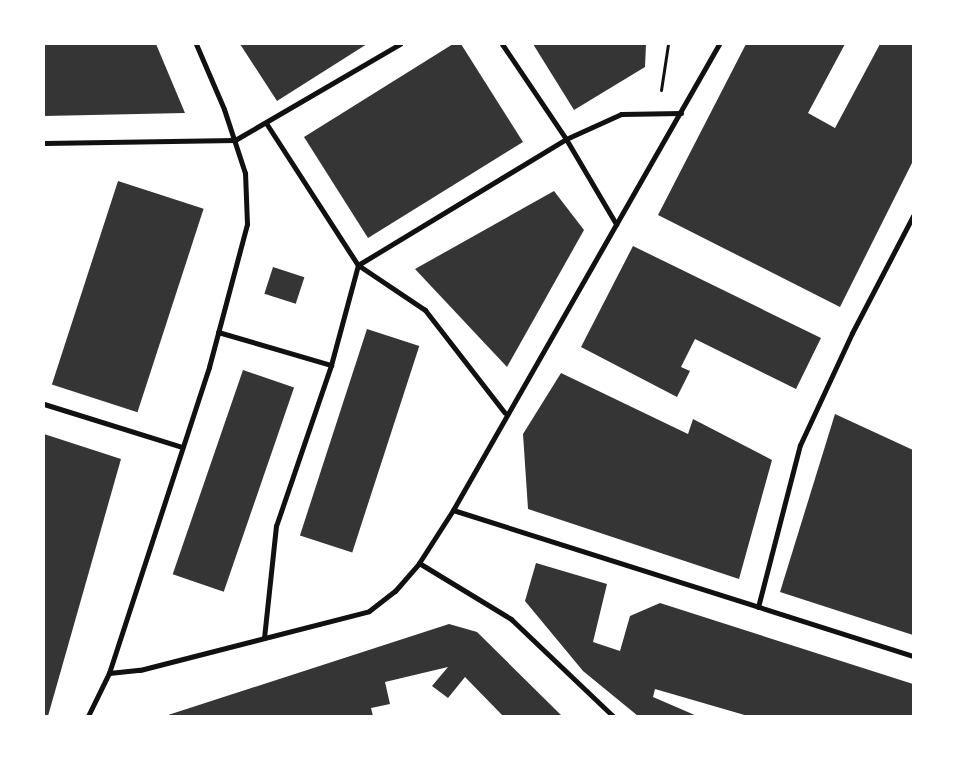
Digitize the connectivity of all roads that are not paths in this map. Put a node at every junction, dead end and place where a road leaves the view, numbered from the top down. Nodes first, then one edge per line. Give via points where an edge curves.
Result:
1 (196, 44) edge
2 (400, 44) edge
3 (502, 44) edge
4 (719, 44) edge
5 (681, 112) junction
6 (266, 123) junction
7 (566, 139) junction
8 (235, 140) junction
9 (44, 143) edge
10 (913, 216) edge
11 (616, 224) junction
12 (358, 265) junction
13 (218, 332) junction
14 (330, 365) junction
15 (44, 404) edge
16 (505, 414) junction
17 (182, 447) junction
18 (453, 510) junction
19 (419, 563) junction
20 (758, 606) junction
21 (264, 638) junction
22 (913, 656) edge
23 (109, 674) junction
24 (88, 716) edge
25 (613, 716) edge

1 - 8 street
2 - 6 street
3 - 7 street
4 - 5 street
5 - 7 street via 621,114
5 - 11 street
6 - 8 street
6 - 12 street
7 - 11 street
7 - 12 street
8 - 9 street
8 - 13 street via 245,173 247,224
10 - 20 street via 852,333 800,445
11 - 16 street
12 - 14 street
12 - 16 street via 425,310
13 - 14 street
13 - 17 street
14 - 21 street via 276,526
15 - 17 street
16 - 18 street
17 - 23 street
18 - 19 street
18 - 20 street
19 - 21 street via 395,591 369,611
19 - 25 street via 511,620
20 - 22 street
21 - 23 street via 140,670
23 - 24 street

